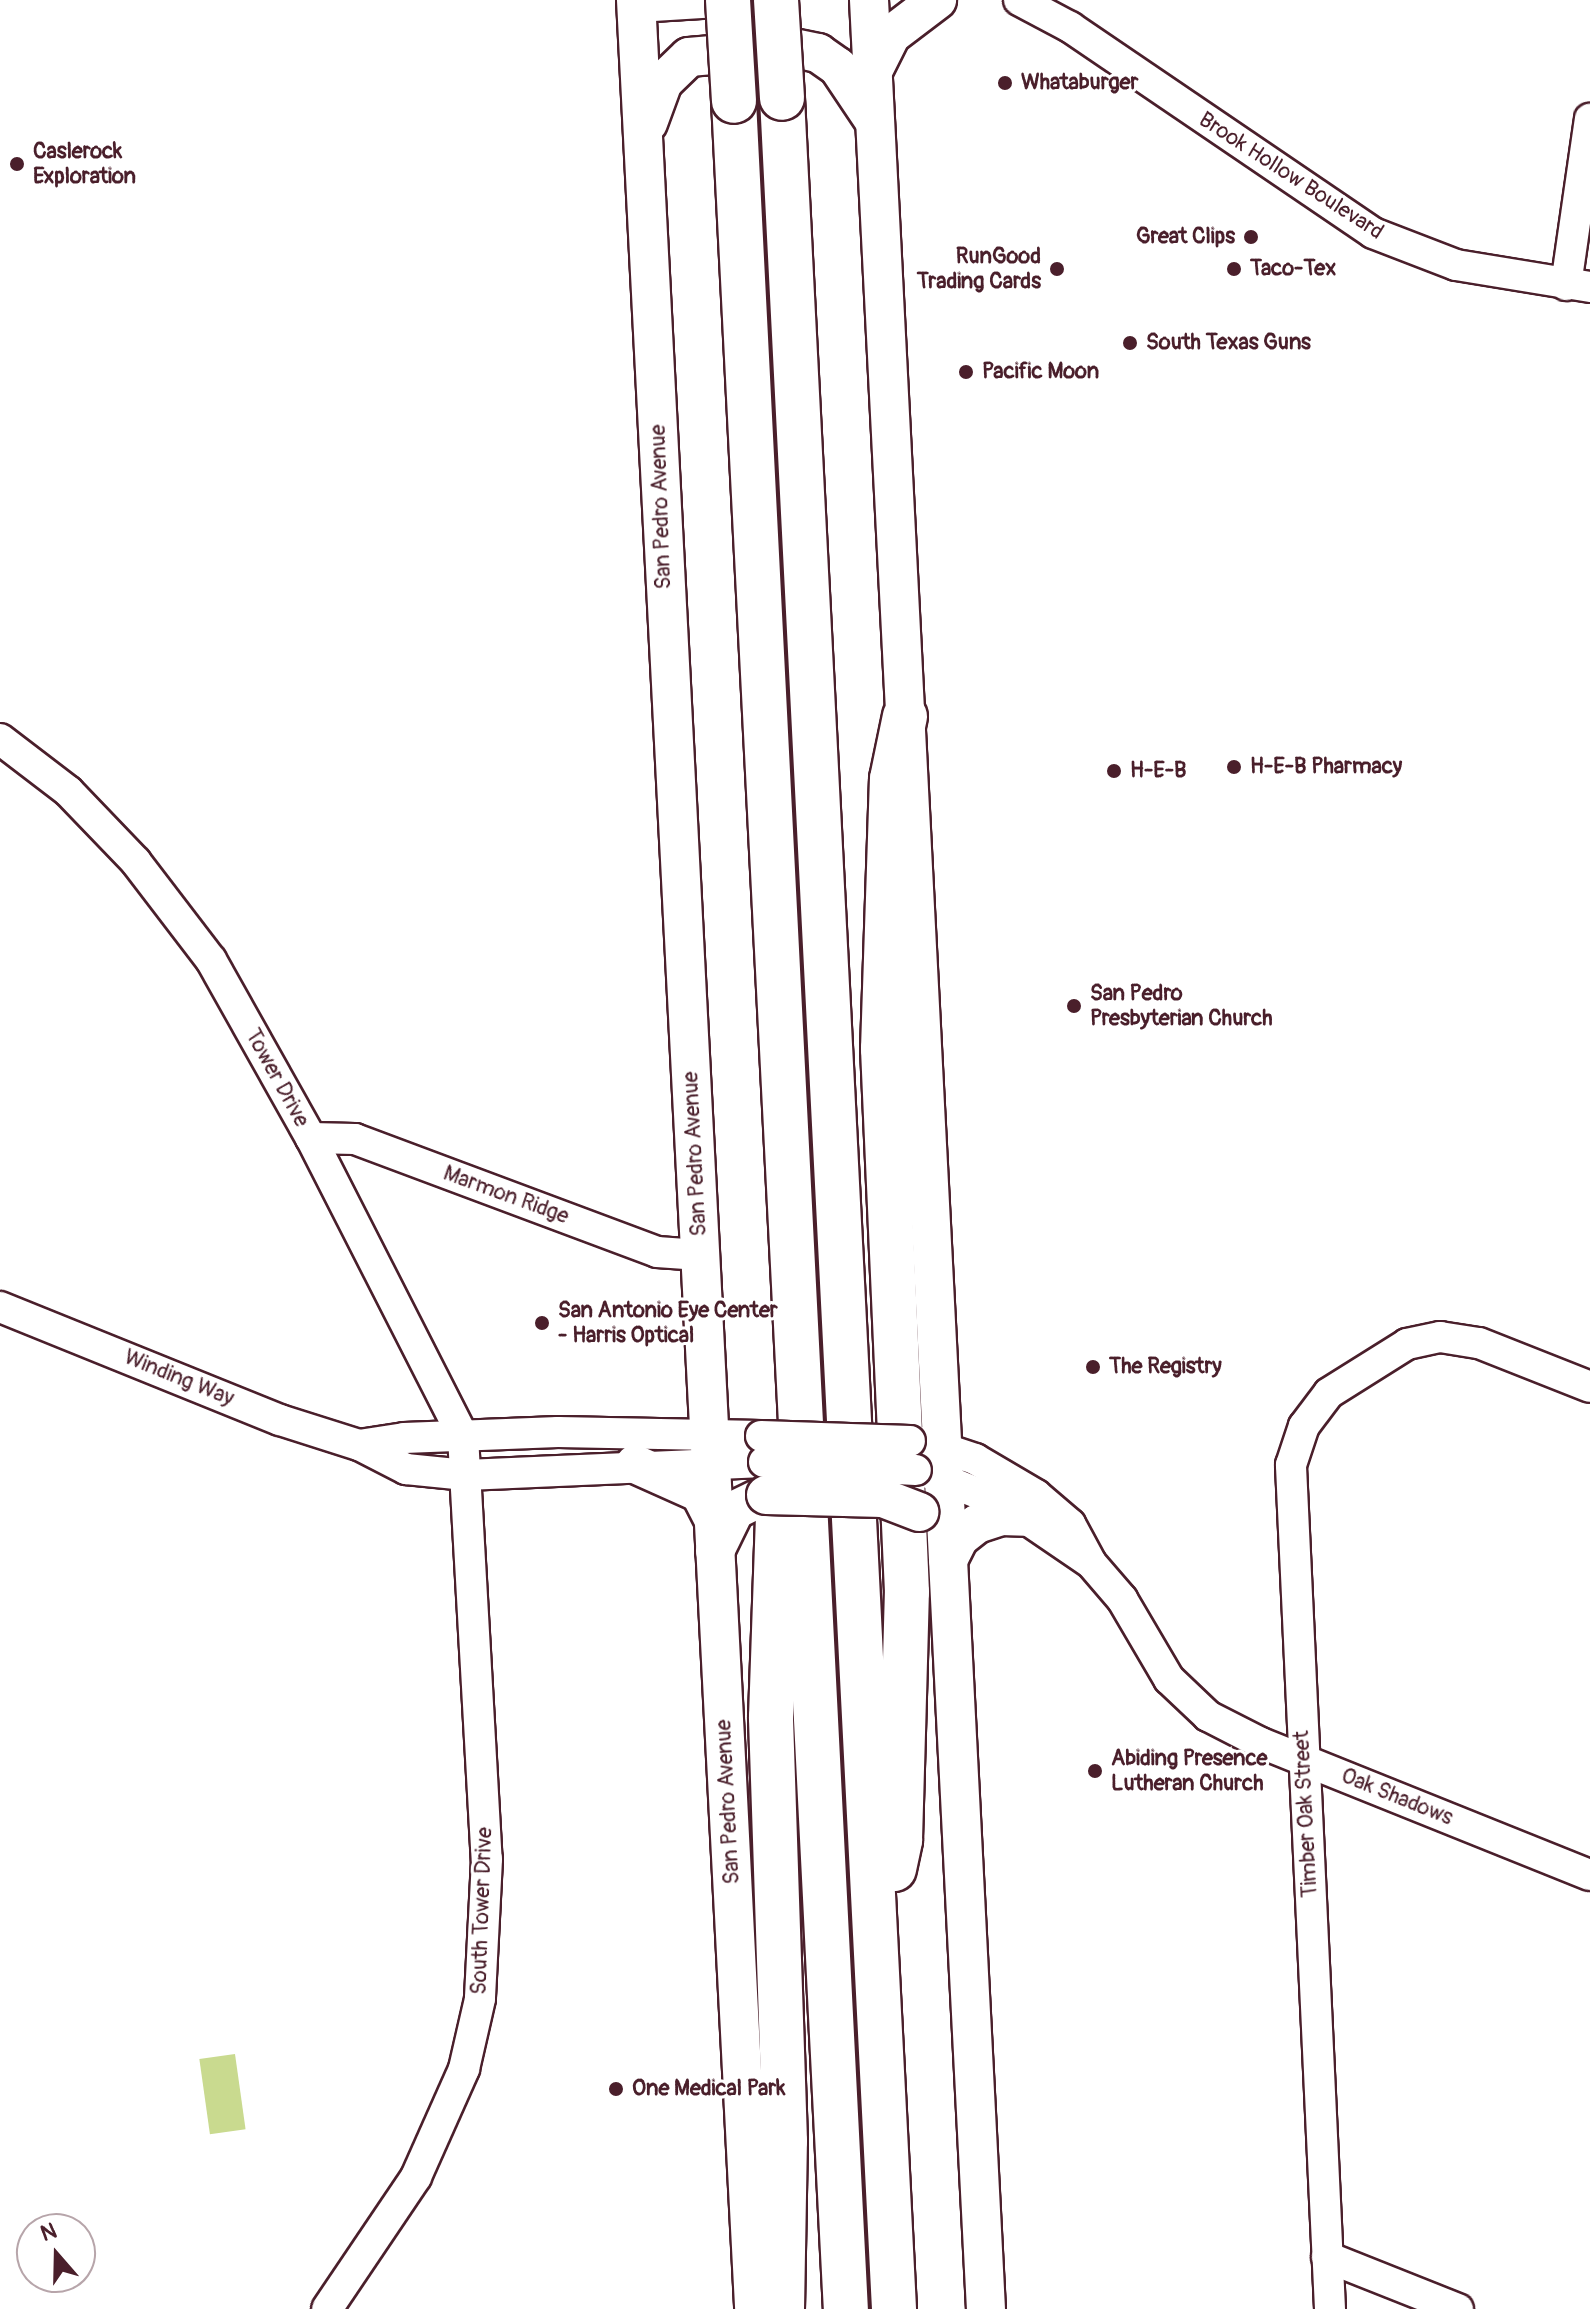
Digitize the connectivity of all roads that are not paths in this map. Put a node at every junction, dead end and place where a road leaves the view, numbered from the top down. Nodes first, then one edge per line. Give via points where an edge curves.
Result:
1 (728, 0) edge
2 (751, 0) edge
3 (776, 0) edge
4 (869, 0) edge
5 (937, 0) edge
6 (1019, 0) edge
7 (636, 4) edge
8 (873, 71) junction
9 (1590, 119) edge
10 (875, 121) junction
11 (643, 138) junction
12 (1578, 286) edge
13 (905, 716) junction
14 (0, 739) edge
15 (311, 1138) junction
16 (700, 1255) junction
17 (0, 1307) edge
18 (433, 1376) junction
19 (1590, 1387) edge
20 (598, 1433) junction
21 (463, 1436) junction
22 (404, 1438) junction
23 (359, 1445) junction
24 (710, 1448) junction
25 (928, 1459) junction
26 (618, 1466) junction
27 (774, 1466) junction
28 (466, 1475) junction
29 (1026, 1517) junction
30 (714, 1535) junction
31 (948, 1555) junction
32 (1091, 1563) junction
33 (1303, 1759) junction
34 (1590, 1875) edge
35 (876, 1949) junction
36 (1327, 2257) junction
37 (327, 2309) edge
38 (754, 2309) edge
39 (782, 2309) edge
40 (846, 2309) edge
41 (894, 2309) edge
42 (986, 2309) edge
43 (1330, 2309) edge
44 (1458, 2309) edge

1 - 27 highway, bridge
2 - 7 street
3 - 35 highway, bridge
4 - 8 main road
5 - 8 main road via 891,35
6 - 12 street, Brook Hollow Boulevard via 1070,27 1373,233 1456,265
7 - 11 main road, San Pedro Avenue
8 - 10 main road
9 - 12 street
10 - 11 main road via 838,67 818,53 794,48 709,52 689,57 668,75
10 - 13 main road
11 - 16 main road, San Pedro Avenue
13 - 25 main road
13 - 35 highway via 892,779 883,1064 907,1677 900,1840
14 - 15 street, Tower Drive via 68,791 136,862 211,960
15 - 16 street, Marmon Ridge via 355,1139 657,1252
15 - 18 street, Tower Drive
16 - 24 main road, San Pedro Avenue
17 - 23 street, Winding Way via 280,1420
18 - 21 street, Tower Drive
18 - 22 street via 426,1410
19 - 33 street, Timber Oak Street via 1479,1343 1440,1337 1407,1344 1329,1393 1304,1426 1291,1465
20 - 21 street, Winding Way
20 - 24 street, Winding Way
20 - 26 street
21 - 22 street, Winding Way
21 - 28 street, Tower Drive
22 - 23 street, Winding Way
23 - 28 street, Winding Way via 406,1469
24 - 26 street, Winding Way
24 - 27 street
24 - 30 main road, San Pedro Avenue
25 - 27 street, bridge
25 - 29 street, Oak Shadows
25 - 31 main road
25 - 32 street, Oak Shadows via 1036,1495 1070,1524
26 - 28 street, Winding Way
26 - 30 main road via 700,1493
27 - 30 main road
27 - 31 main road, bridge via 919,1512
27 - 39 highway via 778,1516 771,1774 785,2141
27 - 40 highway
28 - 37 street, South Tower Drive via 487,1859 480,1999 464,2069 416,2177
29 - 31 main road via 1001,1516 977,1524
29 - 32 street, Oak Shadows
30 - 38 main road, San Pedro Avenue
31 - 42 main road
32 - 33 street, Oak Shadows via 1122,1599 1169,1679 1196,1707 1222,1725
33 - 34 street, Oak Shadows
33 - 36 street, Timber Oak Street
35 - 41 highway
36 - 43 street, Timber Oak Street
36 - 44 street

